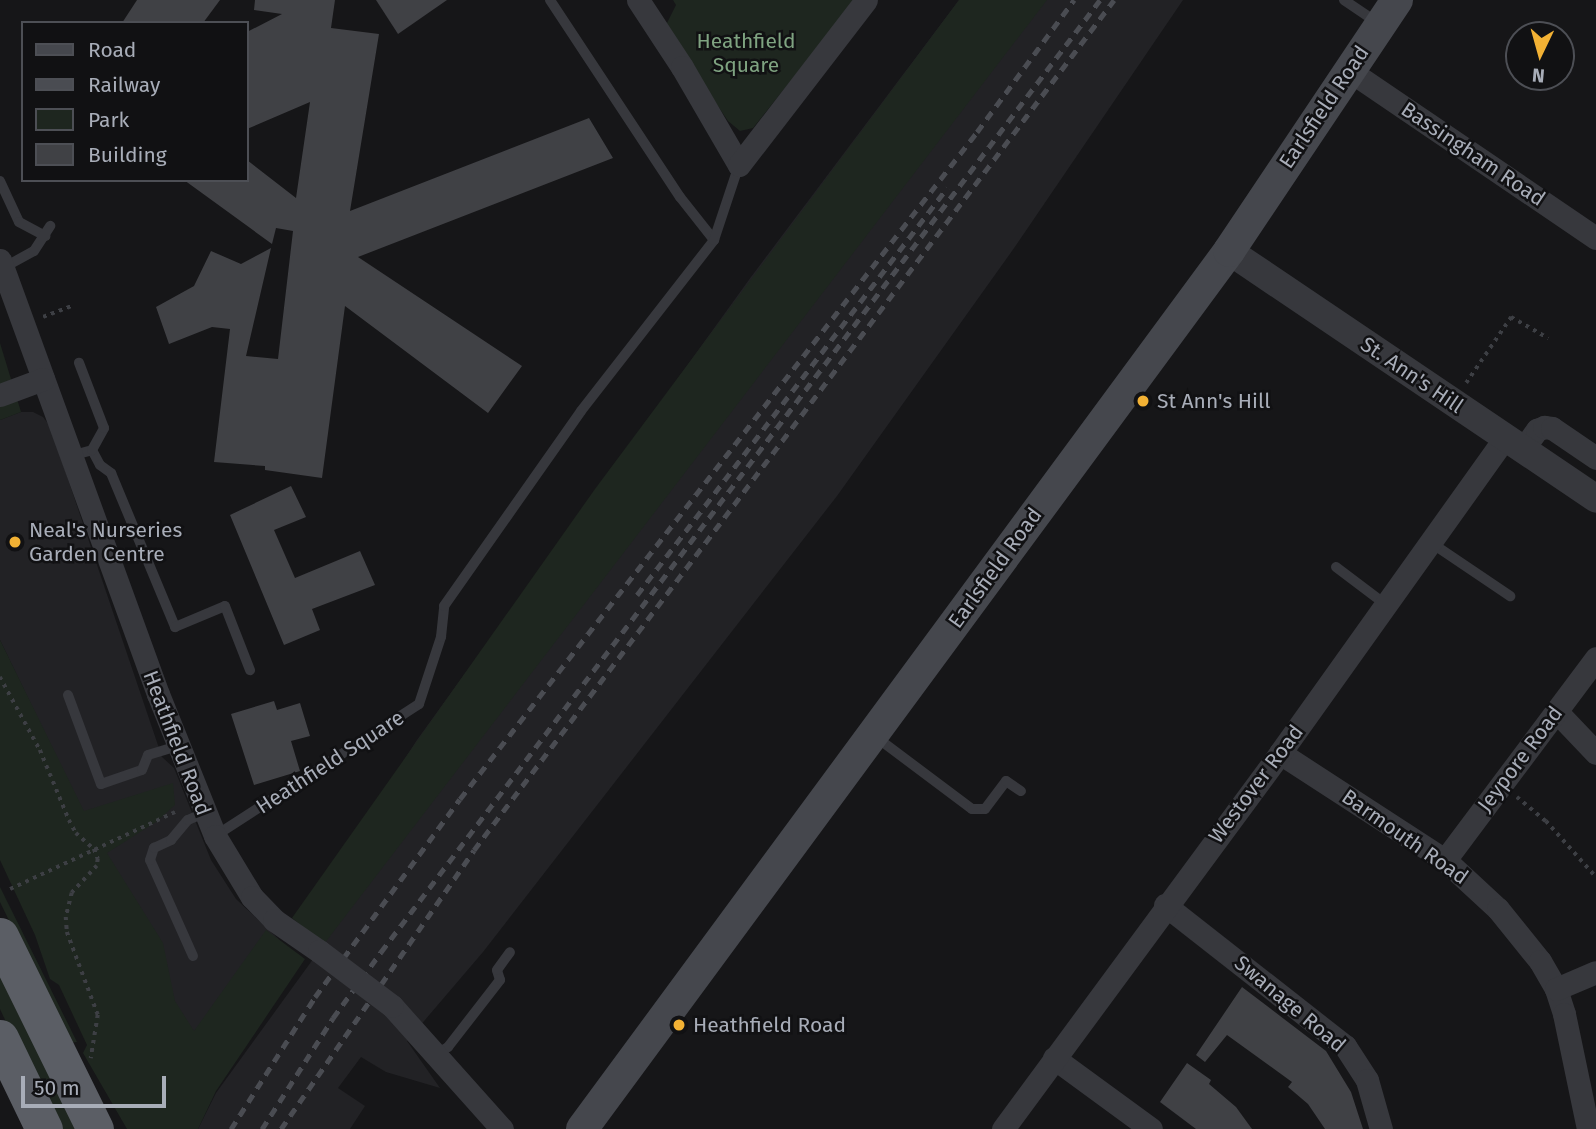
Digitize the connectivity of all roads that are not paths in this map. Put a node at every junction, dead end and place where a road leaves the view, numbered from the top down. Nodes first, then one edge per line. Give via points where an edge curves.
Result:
1 (550, 0) edge
2 (638, 0) edge
3 (866, 0) edge
4 (1345, 0) edge
5 (1389, 12) edge
6 (1350, 71) junction
7 (739, 165) junction
8 (0, 181) edge
9 (1596, 238) edge
10 (714, 240) junction
11 (1229, 251) junction
12 (1, 264) edge
13 (79, 363) dead end
14 (43, 379) junction
15 (0, 393) edge
16 (1514, 443) junction
17 (81, 453) junction
18 (1596, 458) edge
19 (1596, 499) edge
20 (1430, 542) junction
21 (1336, 567) dead end
22 (1510, 596) dead end
23 (1385, 604) junction
24 (1596, 659) edge
25 (250, 670) dead end
26 (68, 695) dead end
27 (1556, 712) junction
28 (874, 735) junction
29 (178, 746) junction
30 (1280, 753) junction
31 (1596, 754) edge
32 (1021, 791) dead end
33 (202, 807) junction
34 (215, 836) junction
35 (1444, 860) junction
36 (1166, 905) junction
37 (0, 936) edge
38 (510, 952) dead end
39 (193, 956) dead end
40 (1596, 972) edge
41 (1556, 989) junction
42 (0, 1038) edge
43 (436, 1054) junction
44 (1054, 1058) junction
45 (44, 1129) edge
46 (95, 1129) edge
47 (502, 1129) edge
48 (582, 1129) edge
49 (1003, 1129) edge
50 (1151, 1129) edge
51 (1381, 1129) edge
52 (1588, 1129) edge

1 - 10 lane via 680,197
2 - 7 street
3 - 7 street
4 - 5 lane
5 - 6 main road, Earlsfield Road
6 - 9 street, Bassingham Road
6 - 11 main road, Earlsfield Road
7 - 10 lane, Heathfield Square
8 - 12 lane via 19,222 47,231 25,258
10 - 34 lane, Heathfield Square via 580,411 444,606 441,637 419,704
11 - 16 street, St. Ann's Hill
11 - 28 main road, Earlsfield Road
12 - 14 street, Heathfield Road
13 - 17 lane via 104,428
14 - 15 street
14 - 17 street, Heathfield Road
16 - 18 street, Westover Road via 1544,427 1552,428
16 - 19 street, St. Ann's Hill
16 - 20 street, Westover Road
17 - 25 lane via 111,473 175,626 225,606
17 - 29 street, Heathfield Road
20 - 22 lane
20 - 23 street, Westover Road
21 - 23 lane
23 - 30 street, Westover Road
24 - 27 street, Jeypore Road
26 - 29 lane via 101,784 142,770 148,755
27 - 31 street
27 - 35 street, Jeypore Road
28 - 32 lane via 972,809 985,809 1006,781
28 - 48 main road, Earlsfield Road
29 - 33 street, Heathfield Road
30 - 35 street, Barmouth Road
30 - 36 street, Westover Road
33 - 34 street, Heathfield Road
33 - 39 lane via 171,840 154,848 150,860
34 - 43 street, Heathfield Road, bridge via 252,897 274,920 393,1006
35 - 41 street, Barmouth Road via 1498,909
36 - 44 street, Westover Road
36 - 51 street, Swanage Road via 1345,1046 1367,1080
37 - 46 highway
38 - 43 lane via 497,970 500,980 448,1047
40 - 41 street
41 - 52 street, Barmouth Road
42 - 45 highway
43 - 47 street, Heathfield Road
44 - 49 street, Westover Road
44 - 50 street

